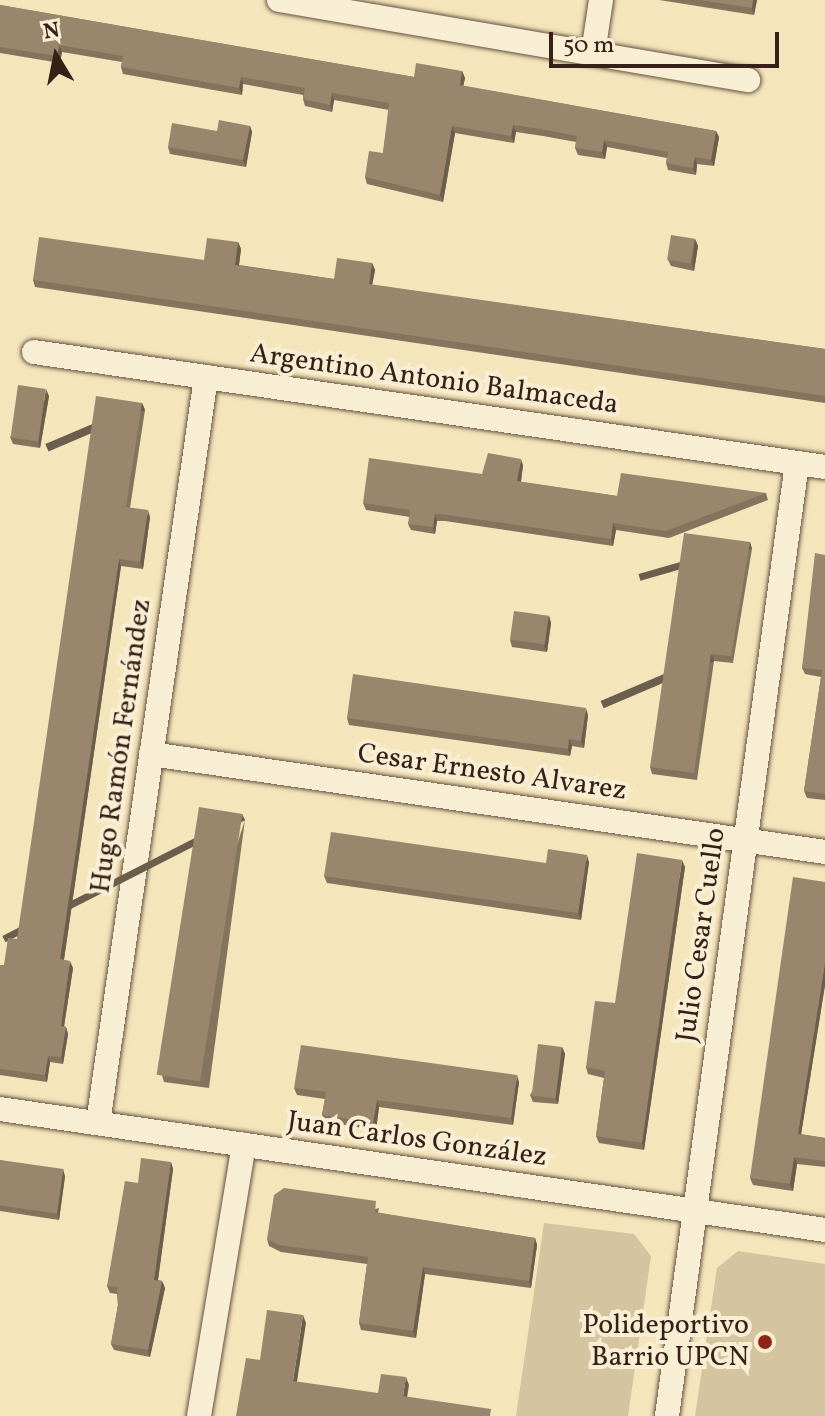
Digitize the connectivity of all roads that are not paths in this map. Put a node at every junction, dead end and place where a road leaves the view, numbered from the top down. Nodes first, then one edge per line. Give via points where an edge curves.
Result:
1 (279, 0) edge
2 (601, 0) edge
3 (593, 53) junction
4 (748, 80) dead end
5 (34, 352) dead end
6 (206, 377) junction
7 (797, 463) junction
8 (825, 467) edge
9 (151, 754) junction
10 (746, 840) junction
11 (825, 852) edge
12 (0, 1109) edge
13 (98, 1123) junction
14 (244, 1145) junction
15 (695, 1211) junction
16 (825, 1230) edge
17 (199, 1416) edge
18 (667, 1416) edge

1 - 3 street
2 - 3 street
3 - 4 street
5 - 6 street, Argentino Antonio Balmaceda
6 - 7 street, Argentino Antonio Balmaceda
6 - 9 street, Hugo Ramón Fernández
7 - 8 street, Argentino Antonio Balmaceda
7 - 10 street, Julio Cesar Cuello
9 - 10 street, Cesar Ernesto Alvarez
9 - 13 street, Hugo Ramón Fernández
10 - 11 street, Cesar Ernesto Alvarez
10 - 15 street, Julio Cesar Cuello
12 - 13 street, Juan Carlos González
13 - 14 street, Juan Carlos González
14 - 15 street, Juan Carlos González
14 - 17 street
15 - 16 street, Juan Carlos González
15 - 18 street, Julio Cesar Cuello

